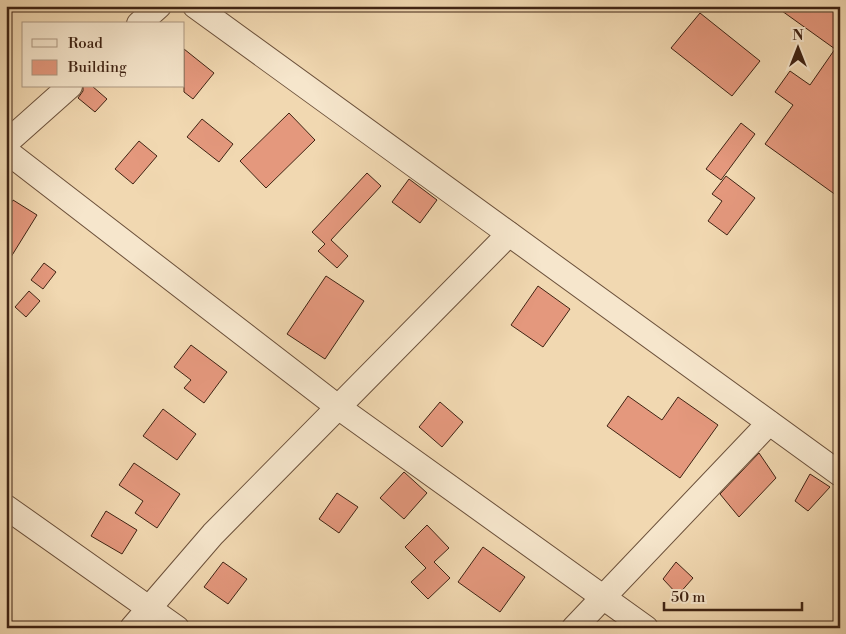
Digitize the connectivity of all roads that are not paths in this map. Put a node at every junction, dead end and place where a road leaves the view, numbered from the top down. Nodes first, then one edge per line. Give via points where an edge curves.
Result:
1 (159, 6) edge
2 (195, 6) edge
3 (142, 22) edge
4 (68, 88) edge
5 (6, 143) edge
6 (6, 151) edge
7 (509, 234) junction
8 (338, 407) junction
9 (769, 422) junction
10 (840, 474) edge
11 (6, 507) edge
12 (603, 598) junction
13 (149, 608) junction
14 (132, 628) edge
15 (177, 628) edge
16 (574, 628) edge
17 (646, 628) edge

1 - 3 street
2 - 7 street
4 - 5 street
6 - 8 street
7 - 8 street
7 - 9 street
8 - 12 street
8 - 13 street via 213,534
9 - 10 street
9 - 12 street
11 - 13 street
12 - 16 street
12 - 17 street
13 - 14 street
13 - 15 street

